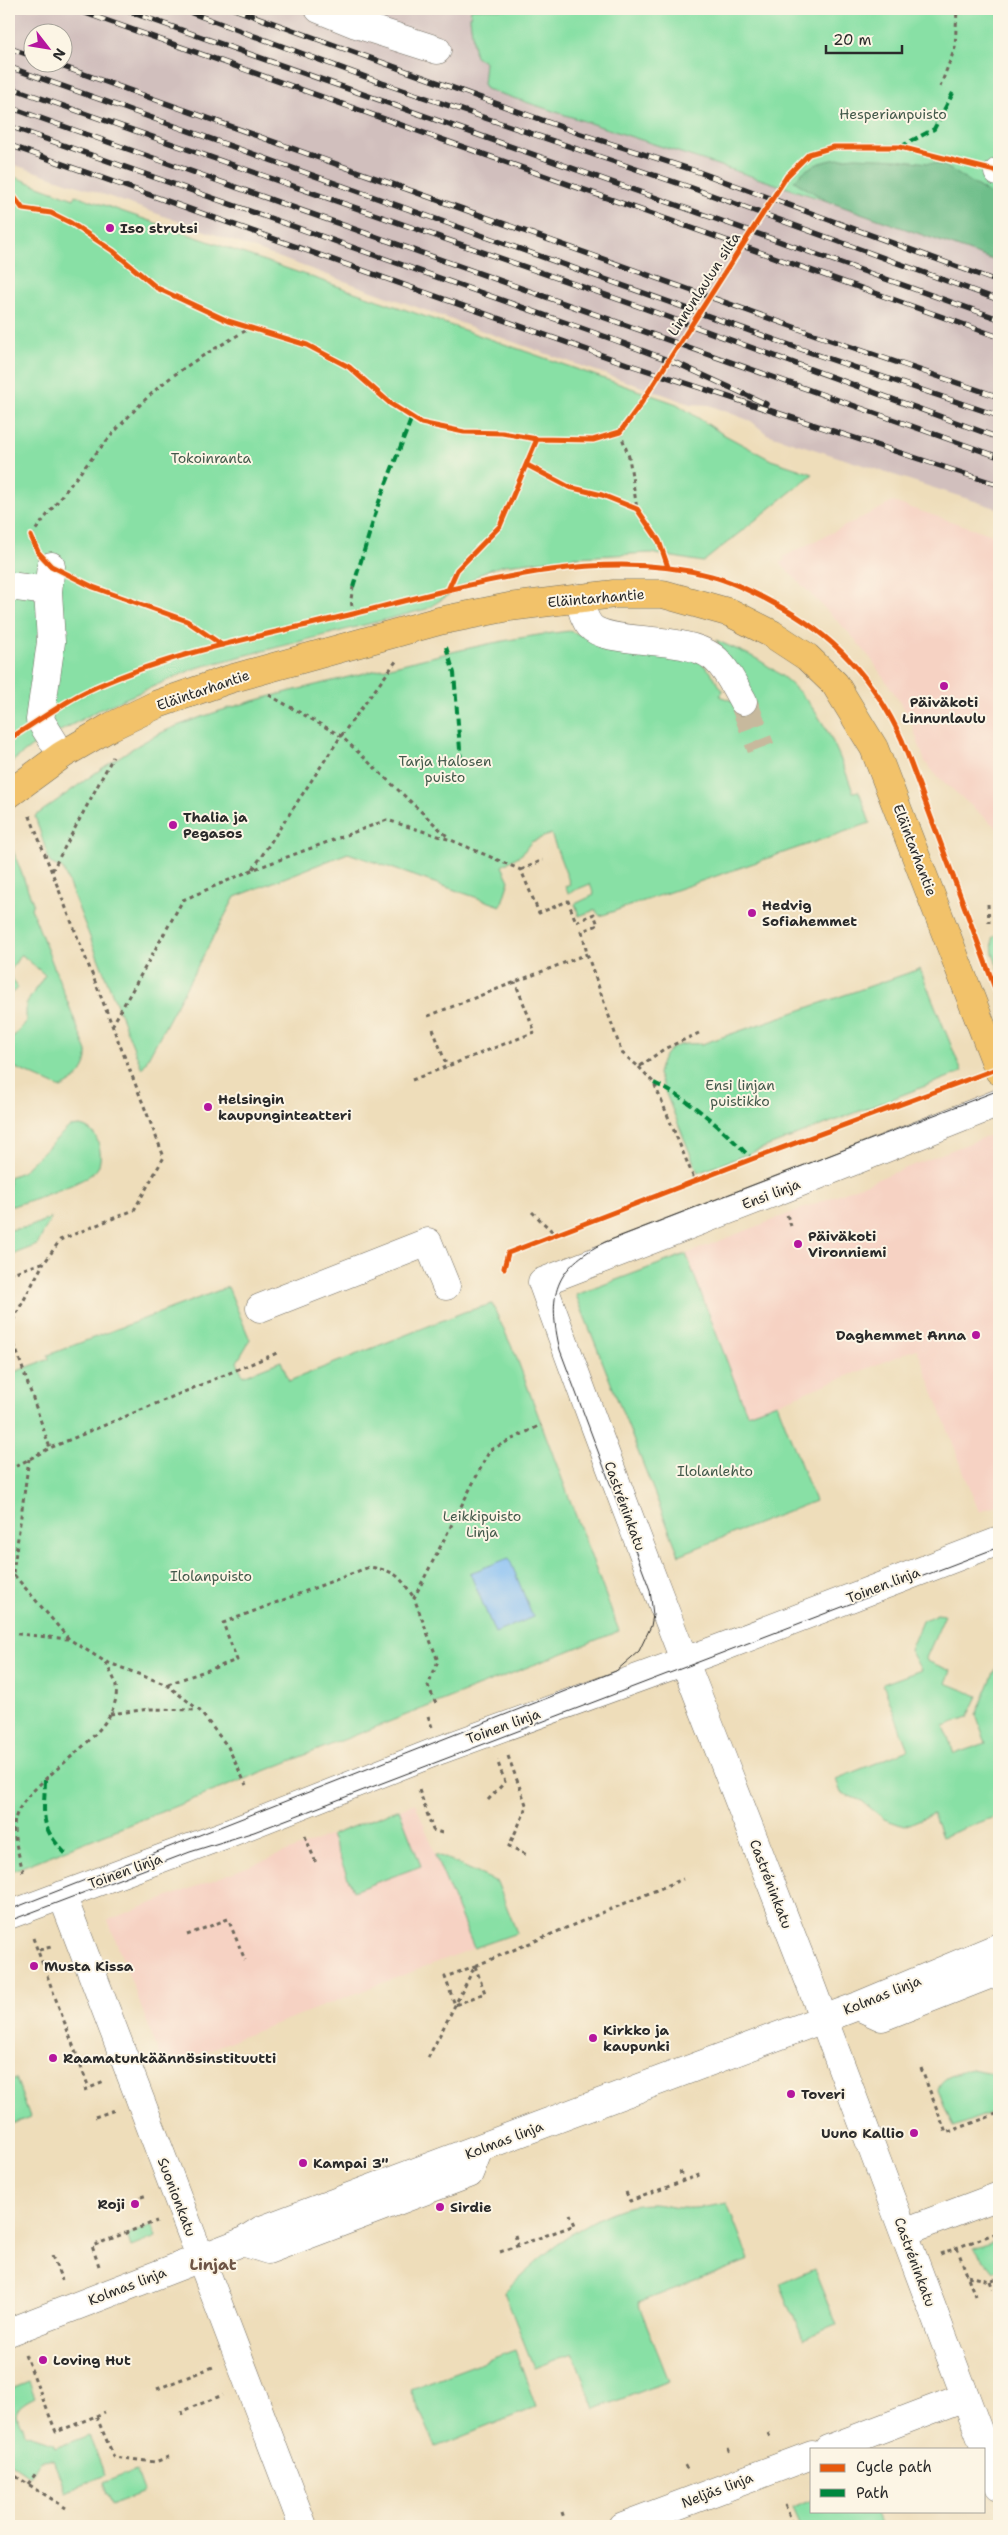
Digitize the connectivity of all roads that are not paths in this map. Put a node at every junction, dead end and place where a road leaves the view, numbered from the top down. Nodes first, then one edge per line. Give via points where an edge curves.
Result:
1 (319, 9) edge
2 (438, 50) dead end
3 (9, 586) edge
4 (579, 598) junction
5 (743, 701) tunnel mouth
6 (62, 755) junction
7 (9, 794) edge
8 (999, 1071) edge
9 (999, 1103) edge
10 (542, 1282) joint
11 (446, 1286) dead end
12 (260, 1308) dead end
13 (999, 1541) edge
14 (685, 1660) junction
15 (62, 1895) junction
16 (9, 1915) edge
17 (999, 1947) edge
18 (999, 1971) edge
19 (858, 2006) junction
20 (823, 2019) junction
21 (479, 2149) junction
22 (999, 2196) edge
23 (904, 2232) junction
24 (242, 2242) junction
25 (199, 2258) junction
26 (9, 2332) edge
27 (965, 2397) junction
28 (831, 2448) edge
29 (984, 2448) edge
30 (986, 2452) edge
31 (810, 2456) edge
32 (999, 2486) edge
33 (303, 2526) edge
34 (623, 2526) edge

1 - 2 street
3 - 6 street via 50,578 51,642 40,720
4 - 5 street via 585,619 592,628 606,635 670,642 696,648 713,657
4 - 6 main road, Eläintarhantie via 439,621 230,679 158,704
4 - 8 main road, Eläintarhantie via 663,594 731,613 800,652 835,684 874,748
6 - 7 main road, Eläintarhantie
9 - 10 street, Ensi linja
10 - 14 street, Castréninkatu
11 - 12 street via 428,1242
13 - 14 street, Toinen linja
14 - 15 street, Toinen linja
14 - 20 street, Castréninkatu
15 - 16 street, Toinen linja
15 - 25 street, Suonionkatu
17 - 19 street, Kolmas linja
18 - 19 street via 882,2017
19 - 20 street, Kolmas linja
20 - 21 street, Kolmas linja
20 - 23 street, Castréninkatu
21 - 24 street, Kolmas linja via 261,2230
21 - 24 street via 469,2174 440,2186 268,2250
22 - 23 street
23 - 27 street, Castréninkatu
24 - 25 street, Kolmas linja
25 - 26 street, Kolmas linja
25 - 33 street, Suonionkatu
27 - 28 street
27 - 29 street, Castréninkatu
30 - 32 street, Castréninkatu
31 - 34 street, Neljäs linja

